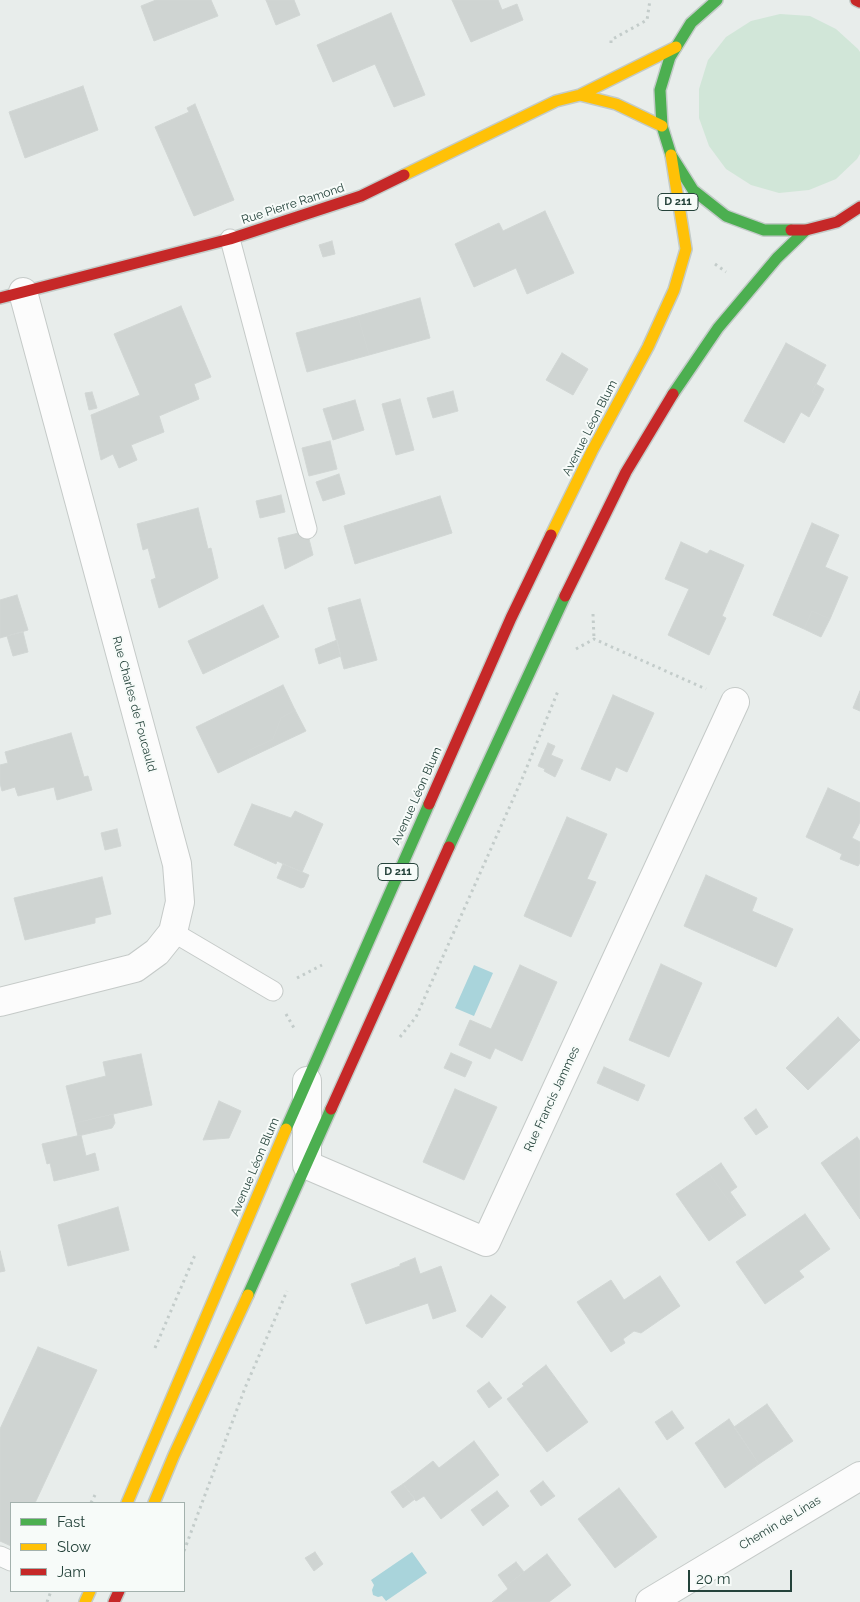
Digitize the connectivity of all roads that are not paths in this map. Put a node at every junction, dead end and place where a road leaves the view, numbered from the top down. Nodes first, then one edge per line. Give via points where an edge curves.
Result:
1 (697, 0) edge
2 (717, 0) edge
3 (856, 0) edge
4 (860, 2) edge
5 (700, 14) junction
6 (676, 47) junction
7 (580, 95) junction
8 (662, 126) junction
9 (671, 155) junction
10 (860, 207) edge
11 (837, 222) junction
12 (860, 222) edge
13 (806, 230) junction
14 (230, 239) junction
15 (12, 295) edge
16 (307, 529) dead end
17 (735, 702) road end
18 (173, 932) junction
19 (272, 991) road end
20 (0, 1002) edge
21 (307, 1081) junction
22 (307, 1165) junction
23 (860, 1476) edge
24 (127, 1502) edge
25 (154, 1502) edge
26 (650, 1602) edge

1 - 5 main road
2 - 5 main road
3 - 4 main road
5 - 6 main road
6 - 7 main road, Rue Pierre Ramond
6 - 8 main road via 660,90
7 - 8 main road, Rue Pierre Ramond via 616,104
7 - 14 main road, Rue Pierre Ramond via 556,101 361,196
8 - 9 main road
9 - 13 main road via 693,190 726,216 764,230
9 - 21 main road, Avenue Léon Blum / D 211 via 686,249 674,290 511,618
10 - 11 main road
11 - 12 main road
11 - 13 main road
13 - 22 main road, D 211 via 777,258 718,328 680,381 626,472 552,622
14 - 15 main road, Rue Pierre Ramond
14 - 16 lane
15 - 18 street, Rue Charles de Foucauld via 177,864 180,902
17 - 22 street, Rue Francis Jammes via 486,1242
18 - 19 lane
18 - 20 street, Rue Charles de Foucauld via 158,952 135,968
21 - 22 street
21 - 24 main road, Avenue Léon Blum / D 211
22 - 25 main road, D 211
23 - 26 street, Chemin de Linas

